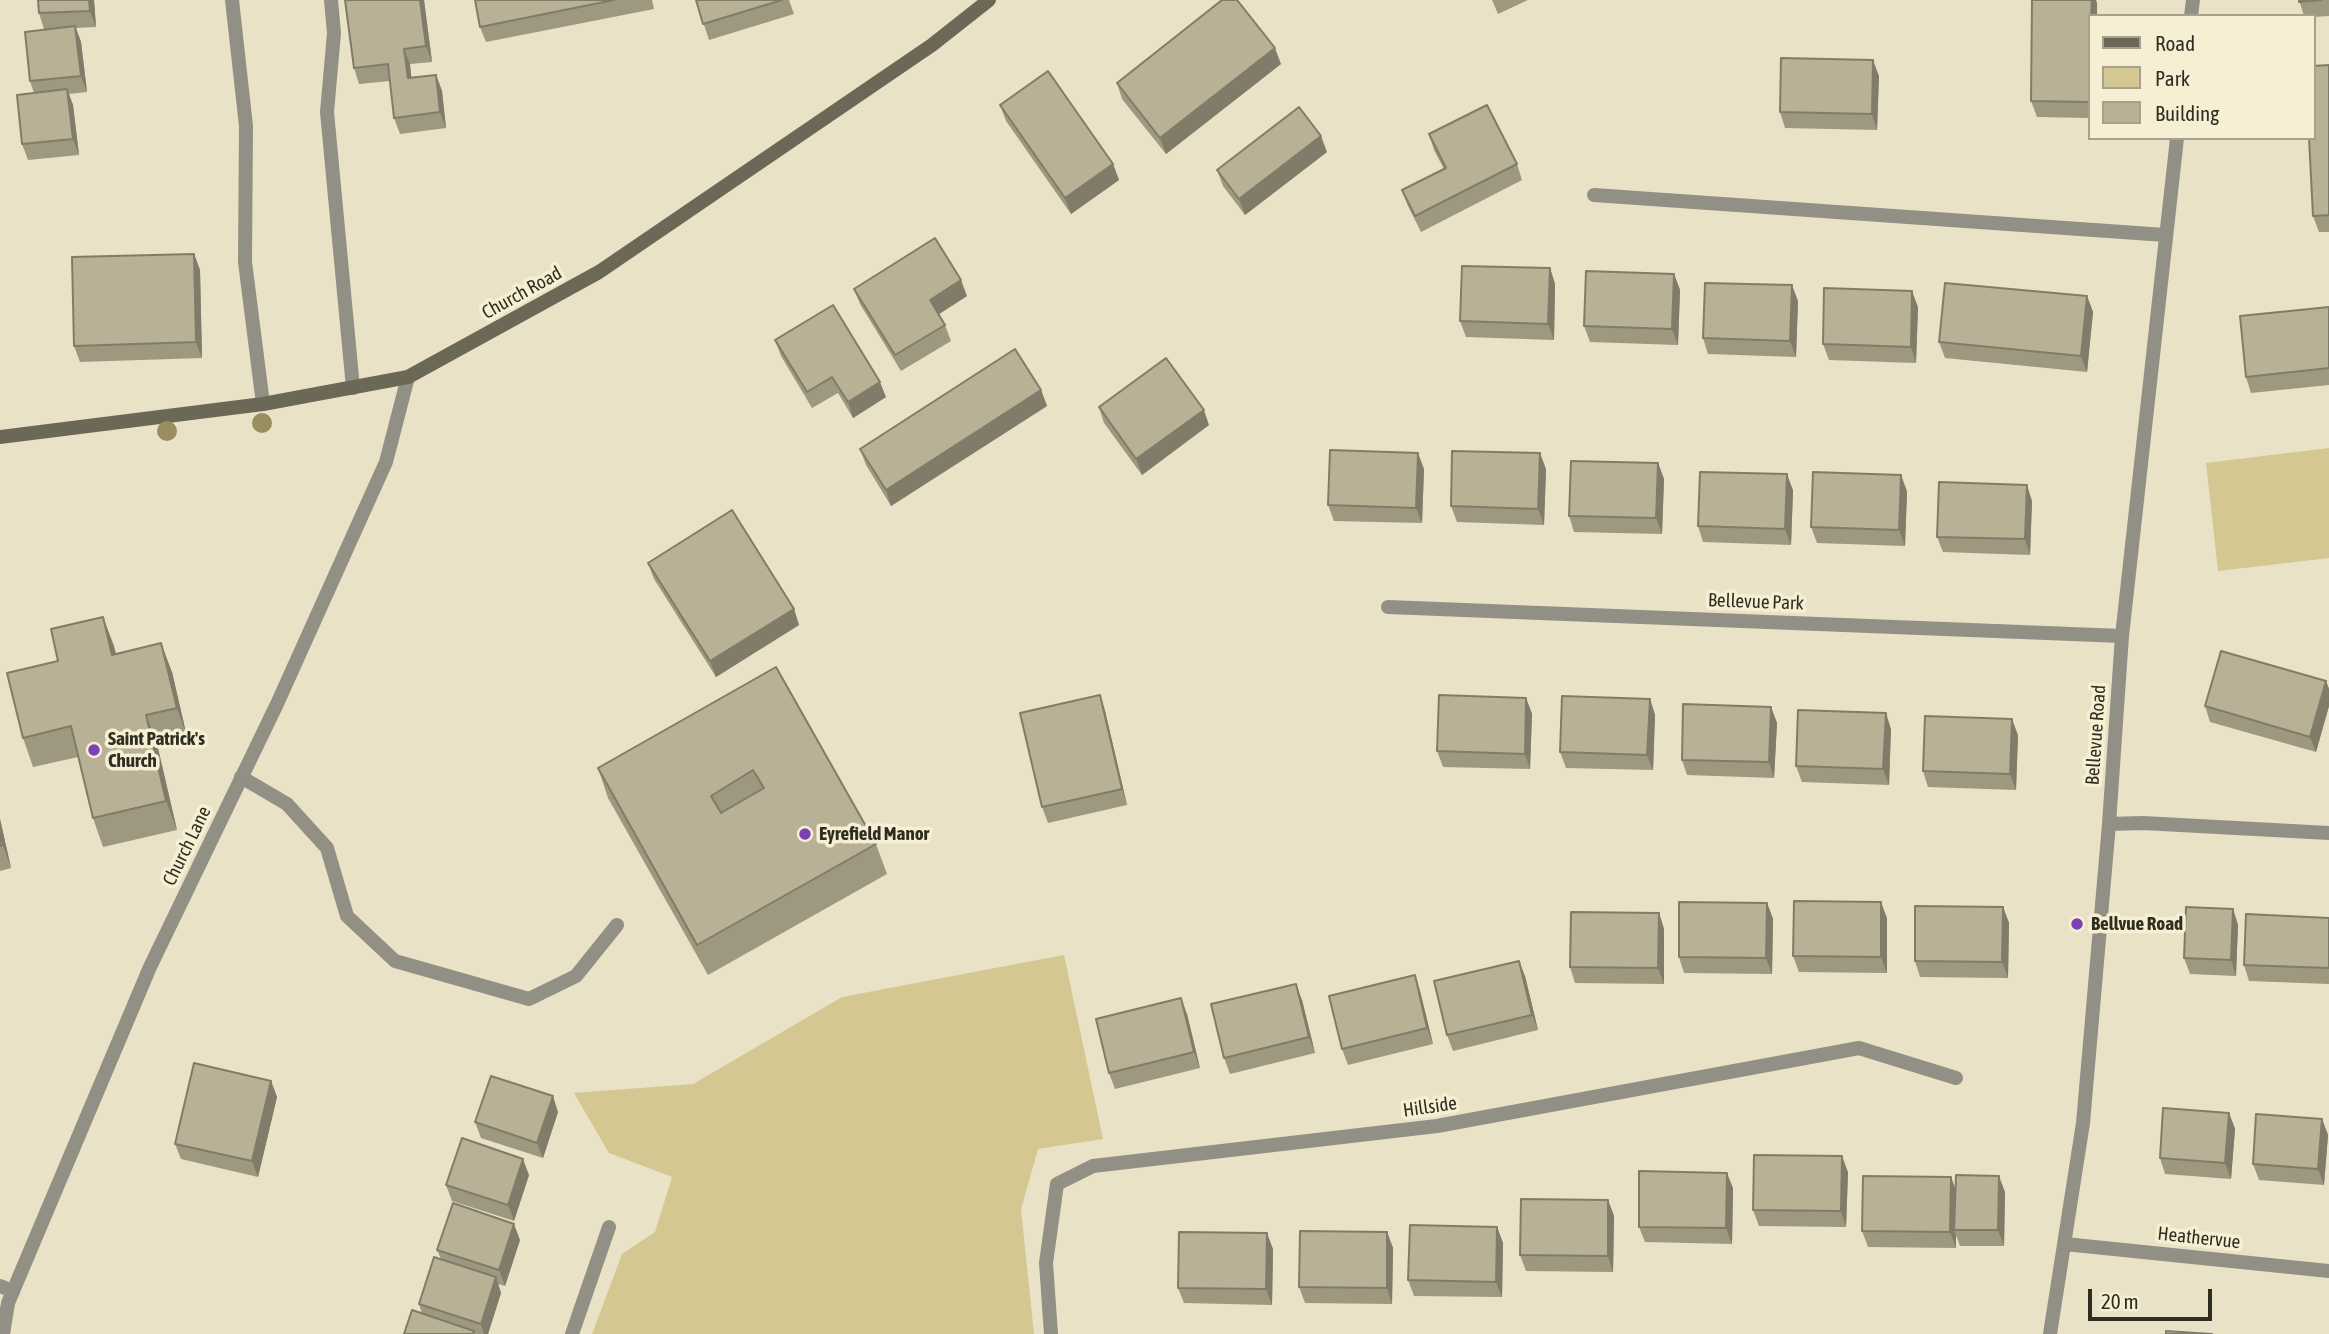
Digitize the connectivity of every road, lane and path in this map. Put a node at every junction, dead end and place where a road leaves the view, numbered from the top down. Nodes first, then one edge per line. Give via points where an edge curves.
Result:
1 (232, 0) edge
2 (331, 0) edge
3 (989, 0) edge
4 (2177, 140) edge
5 (1594, 195) dead end
6 (2165, 236) junction
7 (408, 377) junction
8 (353, 388) junction
9 (263, 404) junction
10 (0, 437) edge
11 (1388, 607) dead end
12 (2122, 636) junction
13 (242, 778) junction
14 (2109, 824) junction
15 (2329, 833) edge
16 (617, 925) dead end
17 (1955, 1078) dead end
18 (609, 1227) dead end
19 (2065, 1244) junction
20 (2329, 1271) edge
21 (6, 1288) edge
22 (3, 1334) edge
23 (572, 1334) edge
24 (1051, 1334) edge
25 (2050, 1334) edge

1 - 9 street via 246,126 245,262
2 - 8 street via 334,33 327,112
3 - 7 main road, Church Road via 932,46 599,272
4 - 6 street, Bellevue Road
5 - 6 street
6 - 12 street, Bellevue Road
7 - 8 main road, Church Road
7 - 13 street, Church Lane via 386,462
8 - 9 main road, Church Road
9 - 10 main road, Church Road
11 - 12 street, Bellevue Park
12 - 14 street, Bellevue Road
13 - 16 street via 288,804 327,848 347,916 395,961 529,999 576,976
13 - 21 street, Church Lane via 150,967
14 - 15 street
14 - 19 street, Bellevue Road via 2083,1123
17 - 24 street, Hillside via 1859,1048 1437,1126 1093,1166 1057,1184 1046,1263
18 - 23 street
19 - 20 street, Heathervue
19 - 25 street, Bellevue Road
21 - 22 street, Church Lane

